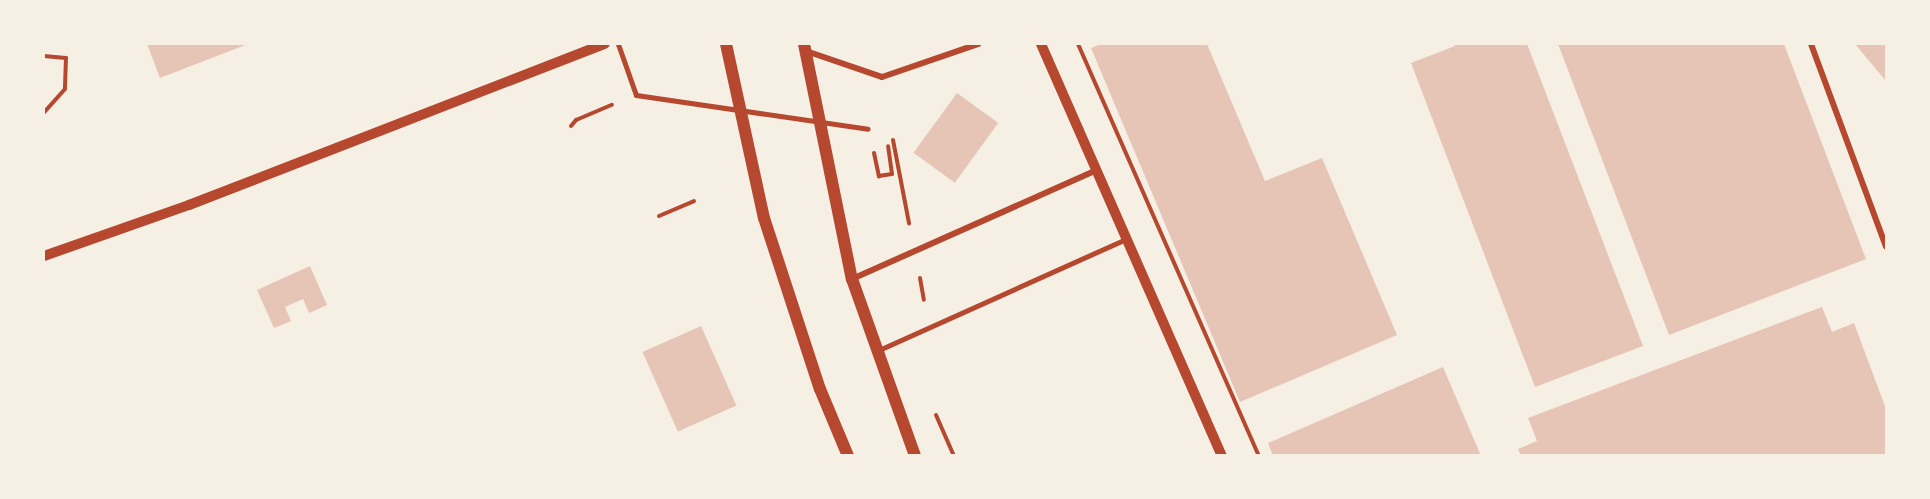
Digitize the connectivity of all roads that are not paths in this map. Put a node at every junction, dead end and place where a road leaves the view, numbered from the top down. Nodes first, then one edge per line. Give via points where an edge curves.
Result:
1 (605, 44) edge
2 (618, 44) edge
3 (726, 44) edge
4 (792, 44) edge
5 (978, 44) edge
6 (1041, 44) edge
7 (1812, 44) edge
8 (805, 47) edge
9 (868, 129) road end
10 (1097, 170) junction
11 (1129, 238) junction
12 (1887, 247) edge
13 (44, 256) edge
14 (852, 279) junction
15 (876, 351) junction
16 (848, 456) edge
17 (915, 456) edge
18 (1222, 456) edge

1 - 13 street via 189,205
2 - 9 street via 636,94
3 - 16 main road via 764,218 820,389
4 - 8 main road
5 - 8 street via 882,77
6 - 10 street
7 - 12 street
8 - 14 main road
10 - 11 street
10 - 14 street
11 - 15 lane
11 - 18 street
14 - 15 main road
15 - 17 main road

